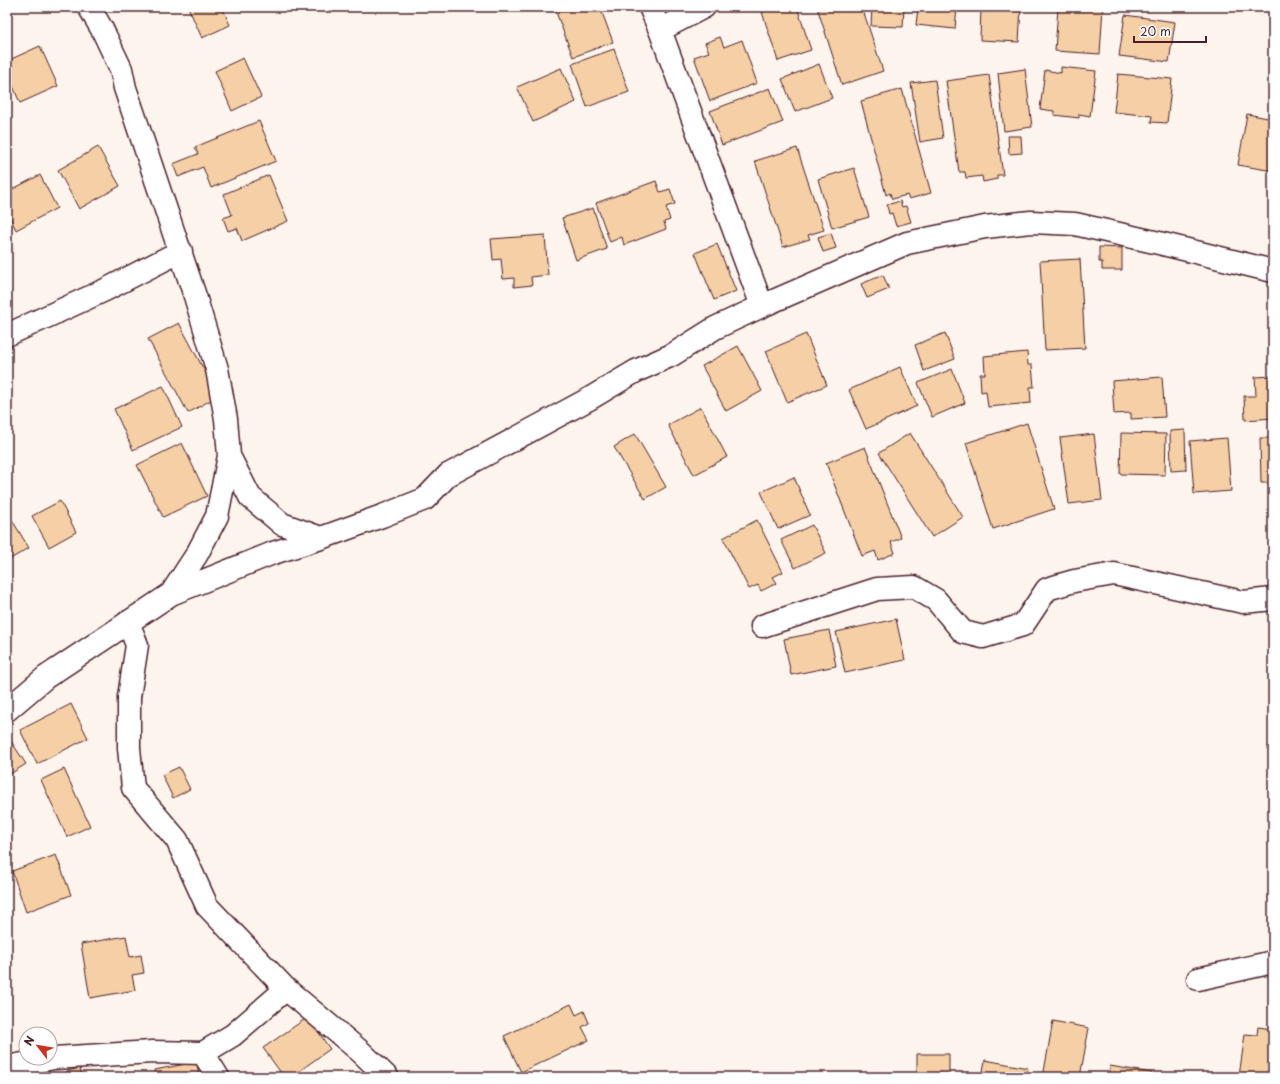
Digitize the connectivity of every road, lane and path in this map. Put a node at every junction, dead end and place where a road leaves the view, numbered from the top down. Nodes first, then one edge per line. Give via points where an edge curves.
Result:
1 (89, 7) edge
2 (650, 7) edge
3 (704, 7) edge
4 (660, 30) junction
5 (181, 251) junction
6 (1273, 271) edge
7 (762, 306) junction
8 (7, 336) edge
9 (229, 456) junction
10 (322, 538) junction
11 (171, 594) junction
12 (1273, 599) edge
13 (128, 622) junction
14 (762, 626) dead end
15 (7, 710) edge
16 (1273, 962) edge
17 (1198, 979) dead end
18 (286, 989) junction
19 (203, 1053) junction
20 (7, 1067) edge
21 (218, 1077) edge
22 (387, 1077) edge

1 - 5 street via 121,69 125,88
2 - 4 street
3 - 4 street
4 - 7 street
5 - 8 street
5 - 9 street via 217,369 226,419
6 - 7 street via 1075,224 1031,222 985,227 907,243
7 - 10 street via 716,328 672,355 636,371 448,475 425,498
9 - 10 street via 250,497 282,524
9 - 11 street via 217,516 197,554
10 - 11 street via 272,553
11 - 13 street
12 - 14 street via 1243,602 1114,574 1047,589 1023,625 983,637 963,632 936,600 914,587 877,589
13 - 15 street via 46,677
13 - 18 street via 137,645 129,696 129,748 133,788 177,840 207,906
16 - 17 street
18 - 19 street via 233,1035
18 - 22 street
19 - 20 street via 152,1052 54,1058
19 - 21 street

